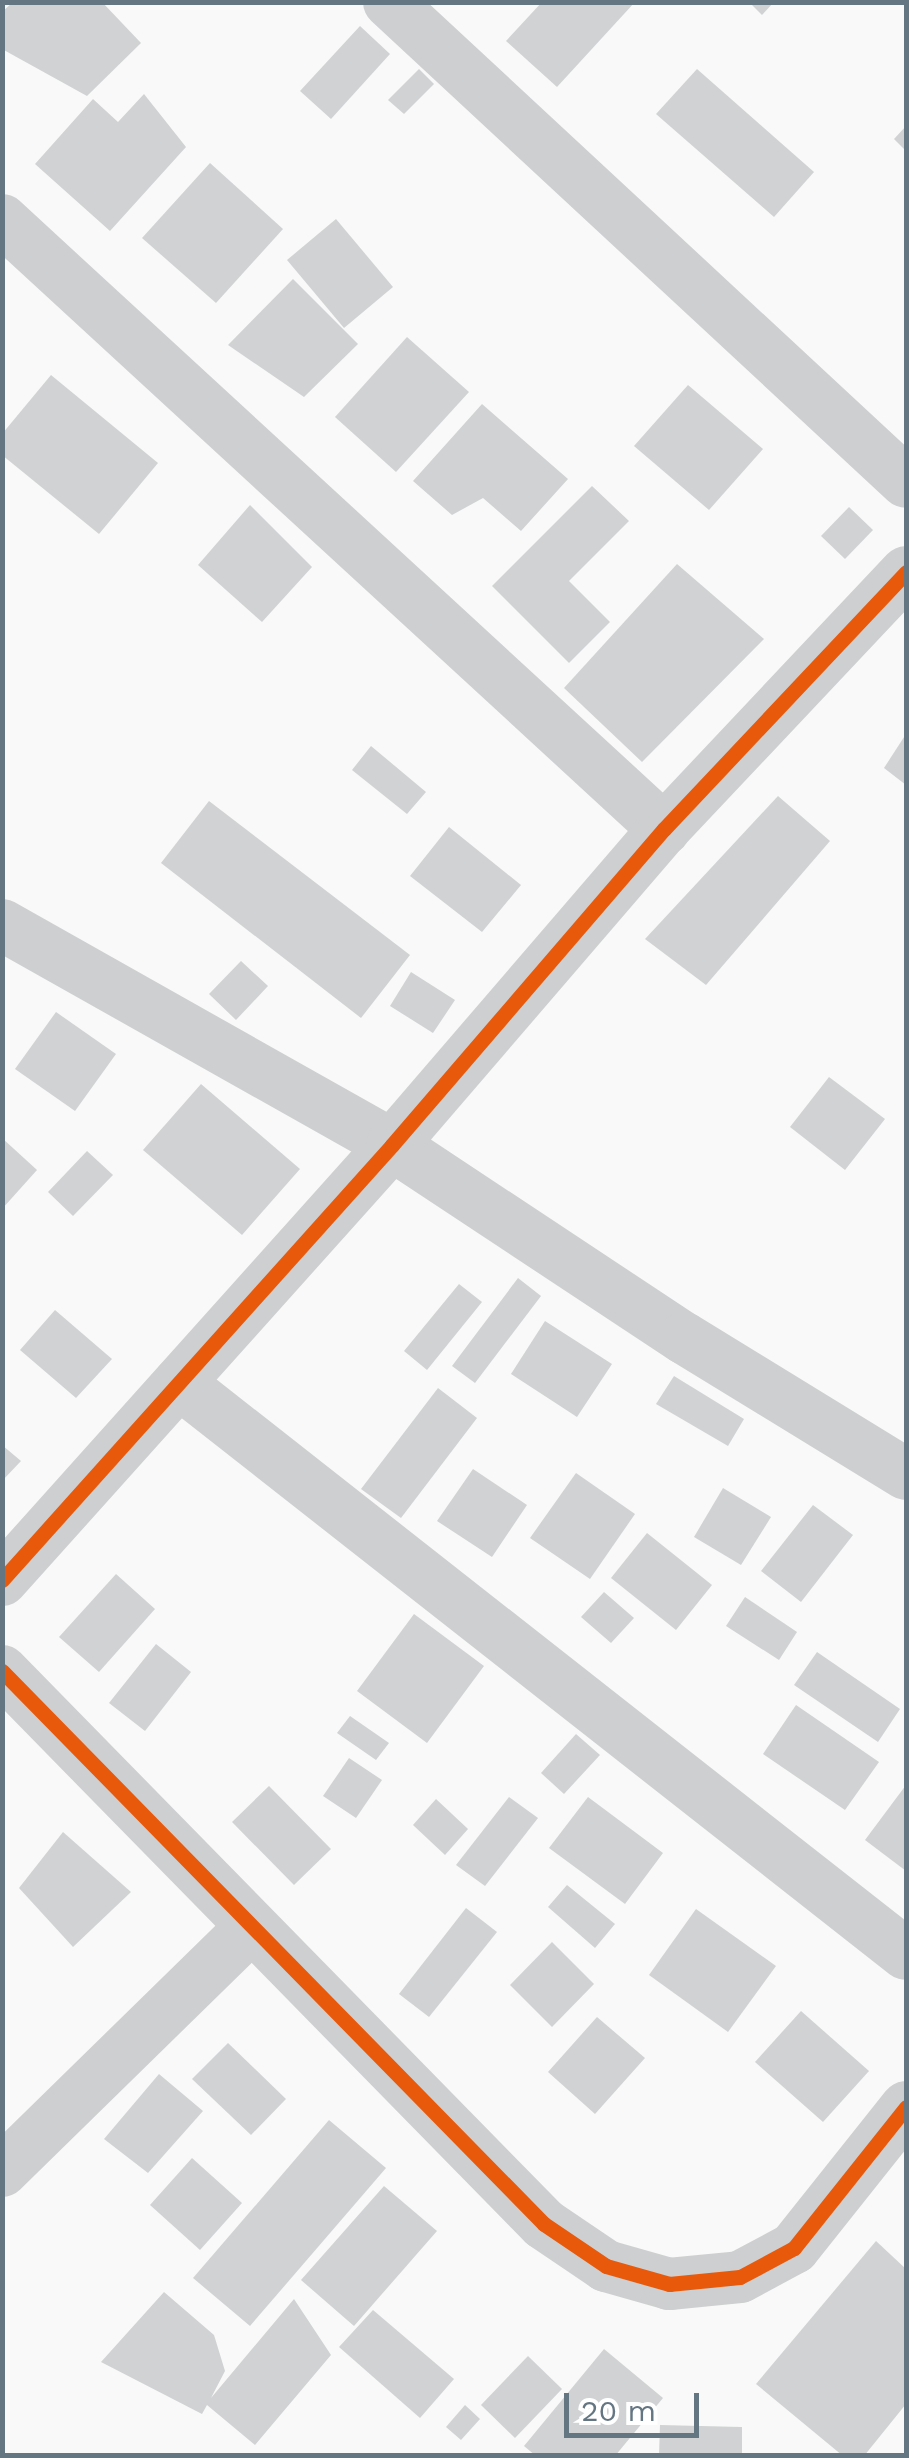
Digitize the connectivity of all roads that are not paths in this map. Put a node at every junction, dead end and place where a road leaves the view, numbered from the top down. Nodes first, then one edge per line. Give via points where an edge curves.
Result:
1 (390, 2) edge
2 (2, 220) edge
3 (906, 482) edge
4 (906, 572) edge
5 (664, 828) junction
6 (2, 926) edge
7 (392, 1145) junction
8 (179, 1382) junction
9 (906, 1474) edge
10 (2, 1580) edge
11 (2, 1671) edge
12 (250, 1928) junction
13 (906, 1954) edge
14 (906, 2107) edge
15 (2, 2171) edge

1 - 3 street
2 - 5 street
4 - 5 street
5 - 7 street
6 - 7 street
7 - 8 street
7 - 9 street via 684,1338
8 - 10 street
8 - 13 street
11 - 12 street
12 - 14 street via 544,2224 606,2266 669,2284 740,2278 794,2248
12 - 15 street

